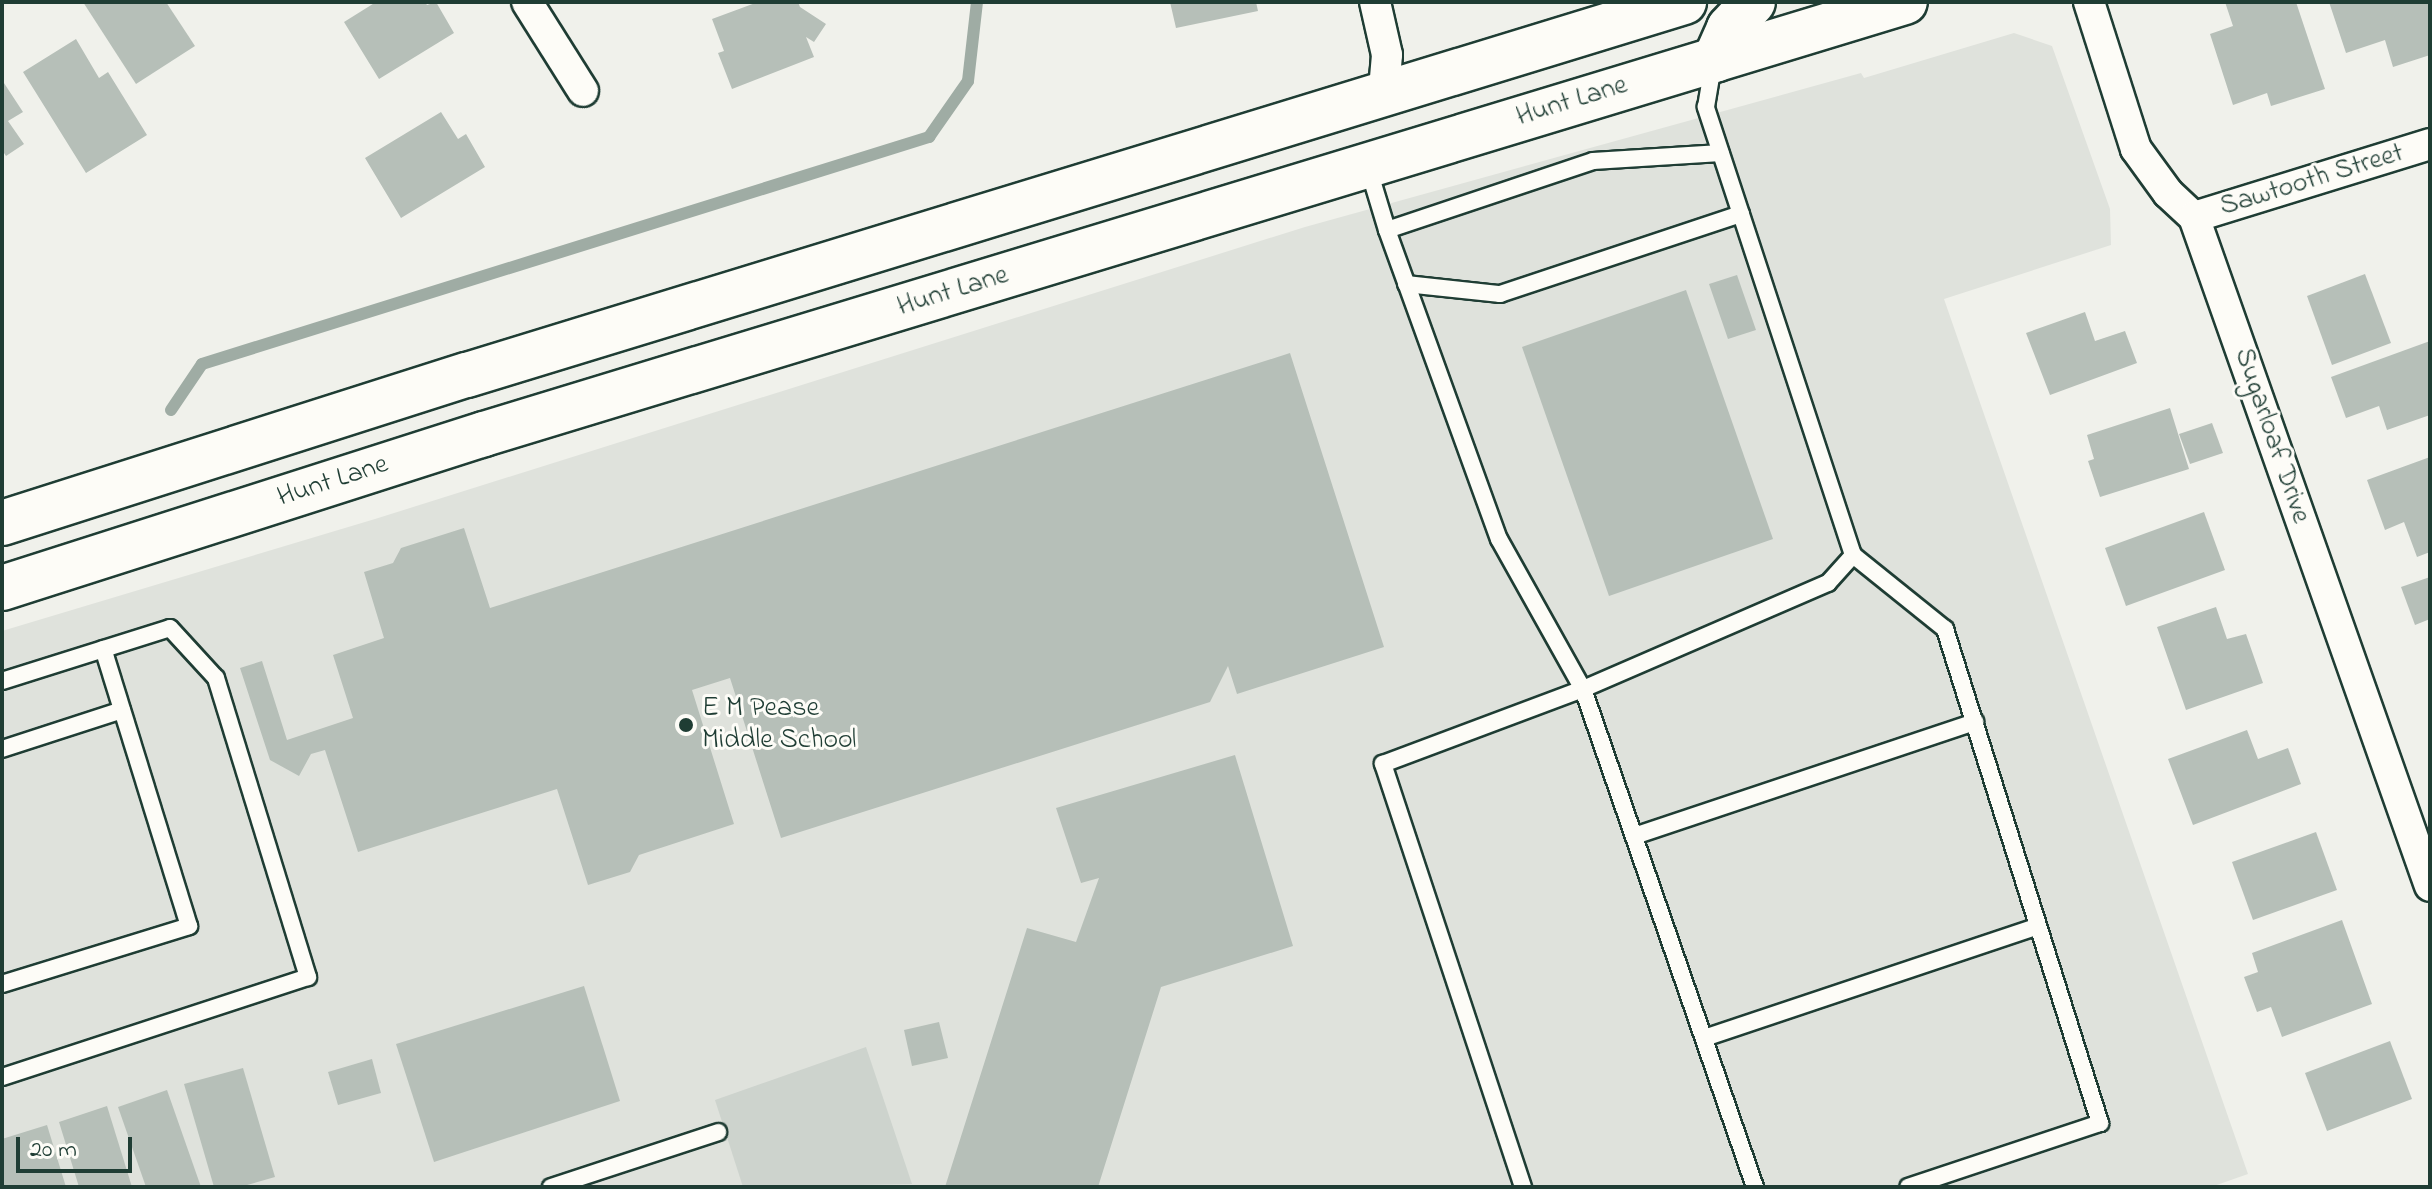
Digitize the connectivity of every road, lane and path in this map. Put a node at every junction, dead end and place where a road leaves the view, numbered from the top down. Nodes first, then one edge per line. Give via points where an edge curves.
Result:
1 (527, 2) edge
2 (1375, 2) edge
3 (1684, 2) edge
4 (1753, 2) edge
5 (1905, 2) edge
6 (2089, 2) edge
7 (1715, 60) junction
8 (583, 91) dead end
9 (1384, 92) junction
10 (2430, 144) edge
11 (1721, 153) junction
12 (1367, 166) junction
13 (1741, 214) junction
14 (2194, 217) junction
15 (1387, 230) junction
16 (1406, 284) junction
17 (467, 375) junction
18 (484, 434) junction
19 (2, 523) edge
20 (1853, 555) junction
21 (2, 588) edge
22 (103, 649) junction
23 (2, 681) edge
24 (1583, 689) junction
25 (122, 710) junction
26 (1975, 722) junction
27 (2, 749) edge
28 (1634, 836) junction
29 (2430, 886) edge
30 (2038, 926) junction
31 (2, 984) edge
32 (1704, 1038) junction
33 (2, 1077) edge
34 (718, 1132) dead end
35 (551, 1187) edge
36 (1523, 1187) edge
37 (1755, 1187) edge
38 (1908, 1187) edge

1 - 8 street
2 - 9 street via 1387,55
3 - 9 main road
4 - 7 main road via 1729,28
5 - 7 main road, Hunt Lane
6 - 14 street, Sugarloaf Drive via 2136,149 2168,193
7 - 11 lane via 1706,107
7 - 12 main road, Hunt Lane
9 - 12 main road
9 - 17 main road
10 - 14 street, Sawtooth Street
11 - 13 lane
11 - 15 lane via 1593,161
12 - 15 lane
12 - 18 main road, Hunt Lane
13 - 16 lane via 1500,294
13 - 20 lane
14 - 29 street, Sugarloaf Drive
15 - 16 lane
16 - 24 lane via 1499,539
17 - 18 main road
17 - 19 main road
18 - 21 main road, Hunt Lane
20 - 24 lane via 1828,583
20 - 26 lane via 1945,629
22 - 23 lane
22 - 25 lane
22 - 33 lane via 170,628 216,678 308,977
24 - 28 lane
24 - 36 lane via 1383,764
25 - 27 lane
25 - 31 lane via 189,926
26 - 28 lane
26 - 30 lane
28 - 32 lane
30 - 32 lane
30 - 38 lane via 2100,1123
32 - 37 lane
34 - 35 lane

